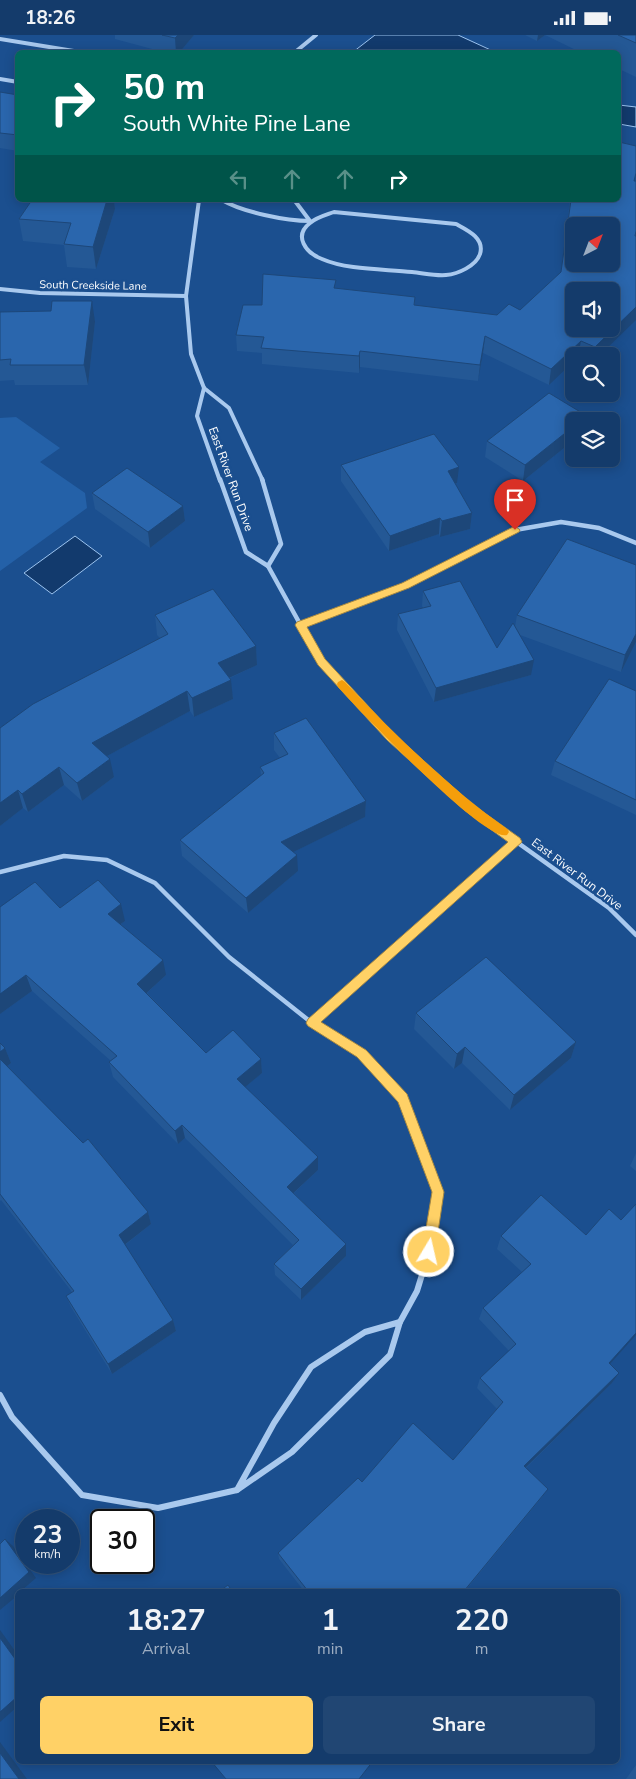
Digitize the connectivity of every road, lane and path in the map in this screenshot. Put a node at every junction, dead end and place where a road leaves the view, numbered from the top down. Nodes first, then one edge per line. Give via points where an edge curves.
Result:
1 (316, 35) edge
2 (0, 39) edge
3 (68, 50) edge
4 (298, 50) edge
5 (0, 79) edge
6 (15, 82) edge
7 (199, 202) edge
8 (225, 202) edge
9 (296, 202) edge
10 (310, 221) junction
11 (0, 289) edge
12 (186, 296) junction
13 (204, 388) junction
14 (636, 543) edge
15 (268, 565) junction
16 (300, 625) junction
17 (516, 842) junction
18 (0, 872) edge
19 (636, 935) edge
20 (312, 1023) junction
21 (400, 1322) junction
22 (0, 1395) edge
23 (237, 1490) junction

1 - 4 street
2 - 3 street
5 - 6 street
7 - 12 street
8 - 10 street via 288,221
9 - 10 street
10 - 10 street via 327,214 348,212 456,224 476,236 482,253 470,268 446,275 334,264 310,254 303,246 303,229
11 - 12 street, South Creekside Lane
12 - 13 street via 191,354
13 - 15 street, East River Run Drive via 198,416 246,552
13 - 15 street, East River Run Drive via 229,408 260,471 281,544
14 - 16 street via 599,528 562,522 515,530 406,585
15 - 16 street, East River Run Drive
16 - 17 street, East River Run Drive via 321,662 391,737 468,807
17 - 19 street, East River Run Drive via 609,908
17 - 20 street
18 - 20 street via 64,855 107,860 155,883 229,957
20 - 21 street via 361,1053 403,1099 438,1192 417,1291
21 - 23 street via 390,1355 292,1452
21 - 23 street via 365,1332 312,1367 274,1423
22 - 23 street via 12,1417 82,1495 158,1508

